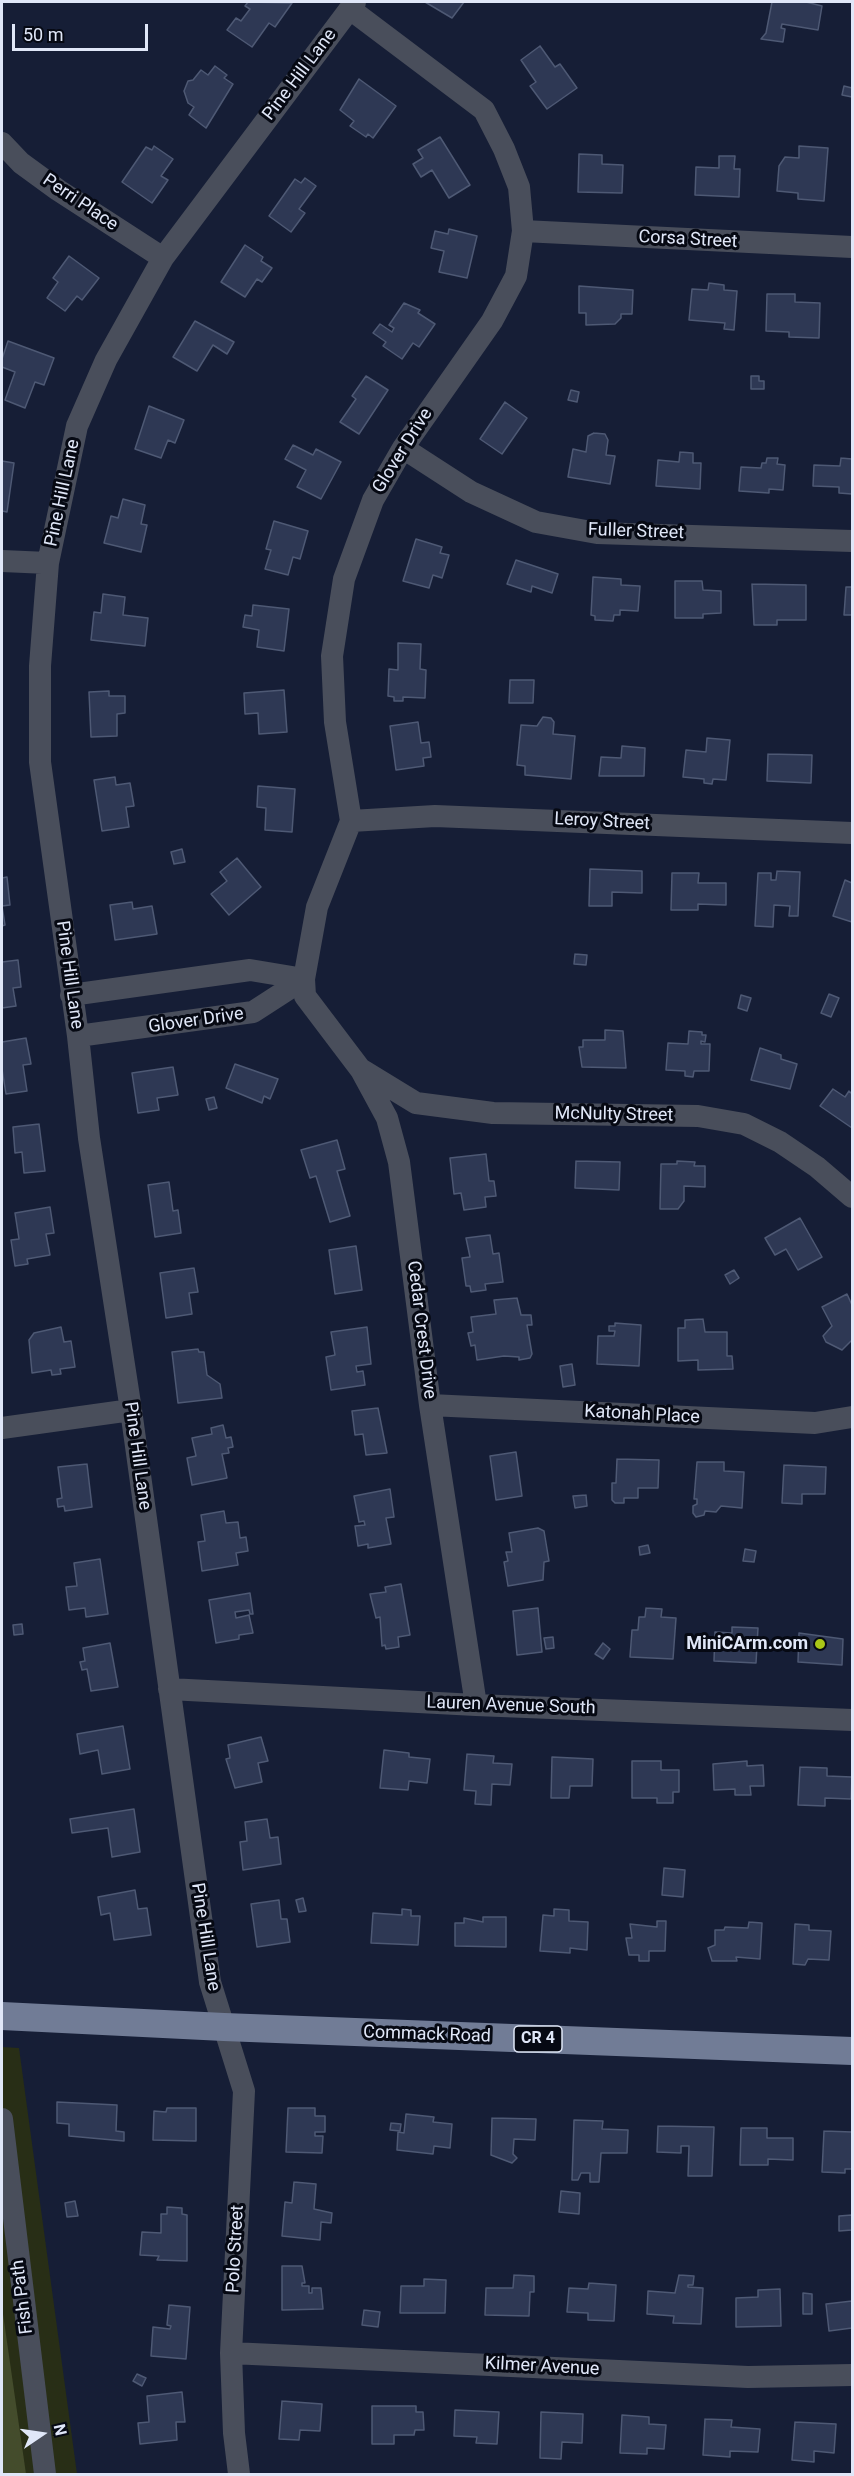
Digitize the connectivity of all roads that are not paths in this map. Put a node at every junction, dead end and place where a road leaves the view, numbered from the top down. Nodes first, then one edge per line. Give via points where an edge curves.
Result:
1 (353, 5) edge
2 (2, 143) edge
3 (523, 231) junction
4 (852, 247) edge
5 (163, 258) junction
6 (403, 448) junction
7 (852, 541) edge
8 (2, 561) edge
9 (48, 563) junction
10 (351, 821) junction
11 (852, 833) edge
12 (304, 979) junction
13 (71, 995) junction
14 (78, 1036) junction
15 (361, 1070) junction
16 (852, 1197) edge
17 (430, 1405) junction
18 (131, 1410) junction
19 (852, 1417) edge
20 (2, 1428) edge
21 (169, 1689) junction
22 (476, 1705) junction
23 (852, 1720) edge
24 (2, 2016) edge
25 (224, 2027) junction
26 (852, 2051) edge
27 (2, 2119) edge
28 (231, 2353) junction
29 (852, 2375) edge
30 (45, 2475) edge
31 (239, 2475) edge

1 - 3 street, Glover Drive via 484,110 519,187
1 - 5 street, Pine Hill Lane
2 - 5 street, Perri Place via 21,163 58,190
3 - 4 street, Corsa Street
3 - 6 street, Glover Drive via 516,276 492,321
5 - 9 street, Pine Hill Lane via 106,360 77,426
6 - 7 street, Fuller Street via 471,492 536,522 597,533
6 - 10 street, Glover Drive via 373,500 344,579 332,656 335,722
8 - 9 street
9 - 13 street, Pine Hill Lane via 40,666 40,762
10 - 11 street, Leroy Street via 435,816
10 - 12 street via 317,907
12 - 13 street via 250,970
12 - 14 street, Glover Drive via 254,1012
12 - 15 street, Cedar Crest Drive via 305,996
13 - 14 street, Pine Hill Lane
14 - 18 street, Pine Hill Lane via 89,1138
15 - 16 street, McNulty Street via 416,1103 493,1113 698,1116 744,1124 817,1167
15 - 17 street, Cedar Crest Drive via 387,1118 399,1162
17 - 19 street, Katonah Place via 815,1423
17 - 22 street, Cedar Crest Drive
18 - 20 street
18 - 21 street, Pine Hill Lane
21 - 22 street, Lauren Avenue South
21 - 25 street, Pine Hill Lane via 210,1982
22 - 23 street, Lauren Avenue South
24 - 25 main road, Commack Road / CR 4
25 - 26 main road, Commack Road / CR 4
25 - 28 street, Polo Street via 244,2091
27 - 30 street, Fish Path
28 - 29 street, Kilmer Avenue via 748,2377
28 - 31 street, Polo Street

